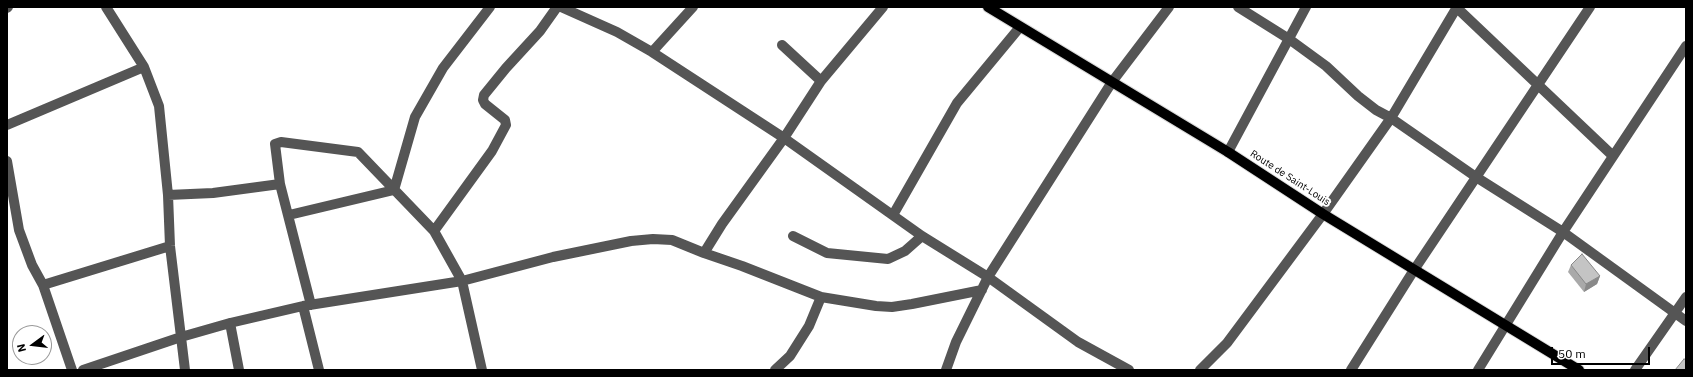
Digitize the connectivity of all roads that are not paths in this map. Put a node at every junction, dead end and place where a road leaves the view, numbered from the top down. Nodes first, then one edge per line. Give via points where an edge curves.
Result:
1 (106, 7) edge
2 (490, 7) edge
3 (557, 7) edge
4 (561, 7) edge
5 (693, 7) edge
6 (883, 7) edge
7 (988, 7) edge
8 (1169, 7) edge
9 (1238, 7) edge
10 (1306, 7) edge
11 (1457, 7) edge
12 (1590, 7) edge
13 (1020, 27) junction
14 (1289, 39) junction
15 (782, 45) dead end
16 (1686, 46) edge
17 (652, 52) junction
18 (144, 67) junction
19 (822, 81) junction
20 (1112, 82) junction
21 (1539, 85) junction
22 (1391, 118) junction
23 (7, 125) edge
24 (784, 138) junction
25 (1228, 152) junction
26 (1613, 156) junction
27 (7, 161) edge
28 (1476, 177) junction
29 (280, 184) junction
30 (394, 190) junction
31 (168, 195) junction
32 (1323, 214) junction
33 (289, 215) junction
34 (893, 215) junction
35 (434, 231) junction
36 (1563, 232) junction
37 (793, 236) dead end
38 (922, 236) junction
39 (170, 246) junction
40 (704, 253) junction
41 (1414, 270) junction
42 (988, 277) junction
43 (462, 281) junction
44 (43, 285) junction
45 (982, 290) junction
46 (821, 297) junction
47 (1686, 297) edge
48 (307, 306) junction
49 (1675, 312) junction
50 (1686, 321) edge
51 (230, 323) junction
52 (1504, 326) junction
53 (181, 337) junction
54 (72, 370) edge
55 (83, 370) edge
56 (185, 370) edge
57 (239, 370) edge
58 (319, 370) edge
59 (482, 370) edge
60 (775, 370) edge
61 (946, 370) edge
62 (1129, 370) edge
63 (1200, 370) edge
64 (1351, 370) edge
65 (1478, 370) edge
66 (1579, 370) edge
67 (1635, 370) edge

1 - 18 street
2 - 30 street via 443,68 415,117
3 - 35 street via 540,31 484,95 485,104 505,120 506,125 492,151
4 - 17 street via 618,32
5 - 17 street
6 - 19 street
7 - 13 main road, Route de Saint-Louis
8 - 20 street
9 - 14 street
10 - 14 street
11 - 21 street
11 - 22 street
12 - 21 street
13 - 20 main road, Route de Saint-Louis
13 - 34 street via 957,103
14 - 22 street via 1326,66 1376,110
14 - 25 street
15 - 19 street
16 - 26 street
17 - 24 street
18 - 23 street
18 - 31 street via 159,106
19 - 24 street
20 - 25 main road, Route de Saint-Louis
20 - 42 street
21 - 26 street
21 - 28 street
22 - 28 street
22 - 32 street
24 - 34 street
24 - 40 street
25 - 32 main road, Route de Saint-Louis
26 - 36 street
27 - 44 street via 19,230 32,265
28 - 36 street
28 - 41 street
29 - 30 street via 275,144 281,142 358,152
29 - 31 street via 213,193
29 - 33 street
30 - 33 street
30 - 35 street
31 - 39 street
32 - 41 main road, Route de Saint-Louis
32 - 63 street via 1227,342
33 - 48 street
34 - 38 street
35 - 43 street
36 - 49 street
36 - 52 street
37 - 38 street via 827,252 888,259 905,251
38 - 42 street
39 - 44 street
39 - 53 street
40 - 43 street via 672,240 631,241
40 - 46 street
41 - 52 main road, Route de Saint-Louis
41 - 64 street
42 - 45 street
42 - 62 street via 1078,342
43 - 48 street
43 - 59 street
44 - 54 street
45 - 46 street via 892,307
45 - 61 street via 956,342
46 - 60 street via 806,332 790,356
47 - 49 street
48 - 51 street
48 - 58 street
49 - 50 street
49 - 67 street
51 - 53 street
51 - 57 street
52 - 65 street
52 - 66 main road, Route de Saint-Louis
53 - 55 street
53 - 56 street

